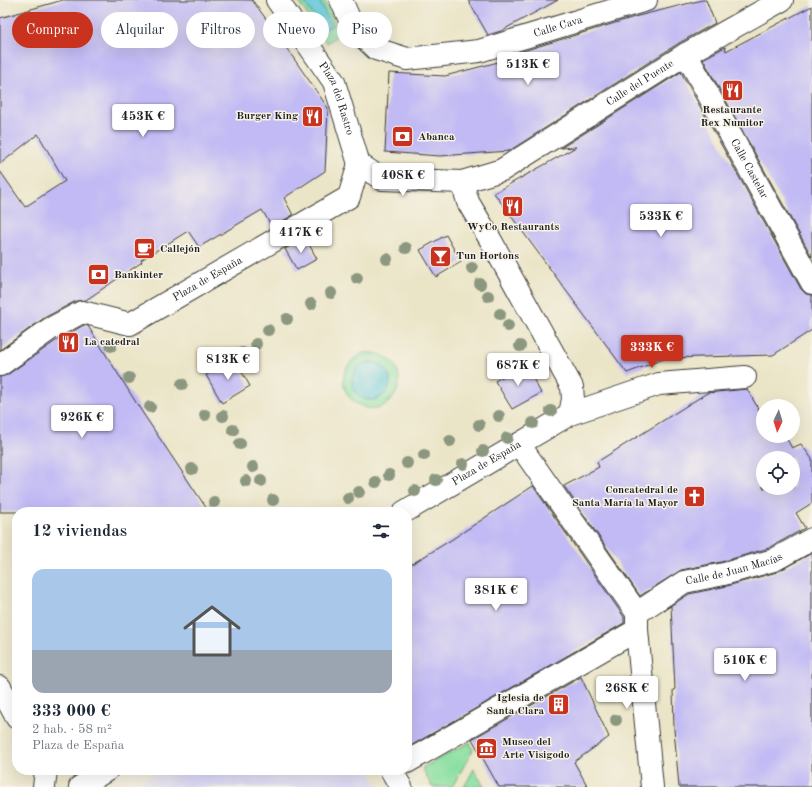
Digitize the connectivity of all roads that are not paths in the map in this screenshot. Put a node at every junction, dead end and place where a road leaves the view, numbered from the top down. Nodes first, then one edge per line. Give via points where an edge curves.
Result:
1 (277, 0) edge
2 (341, 0) edge
3 (646, 0) edge
4 (782, 0) edge
5 (686, 54) junction
6 (357, 171) junction
7 (462, 182) junction
8 (812, 283) edge
9 (0, 365) edge
10 (745, 377) dead end
11 (570, 414) junction
12 (519, 444) junction
13 (412, 507) edge
14 (812, 539) edge
15 (637, 622) junction
16 (0, 687) edge
17 (12, 709) edge
18 (412, 759) edge
19 (45, 775) edge
20 (99, 775) edge
21 (395, 775) edge
22 (44, 787) edge
23 (80, 787) edge
24 (401, 787) edge
25 (652, 787) edge

1 - 6 street, Plaza del Rastro via 334,82
2 - 3 street, Calle Cava via 353,27 376,49 406,59 479,51
4 - 5 street, Calle del Puente
5 - 7 street, Calle del Puente via 502,170
5 - 8 street, Calle Castelar
6 - 7 street via 382,179
6 - 9 street, Plaza de España via 349,197 130,324 82,312 50,329
7 - 11 street via 468,202 572,387
10 - 11 street, Plaza de España via 659,384
11 - 12 street, Plaza de España
12 - 13 street, Plaza de España
12 - 15 street
14 - 15 street, Calle de Juan Macías via 774,560 684,582
15 - 18 street, Calle de Juan Macías
15 - 25 street
16 - 17 street
19 - 22 street
20 - 23 street
21 - 24 street

